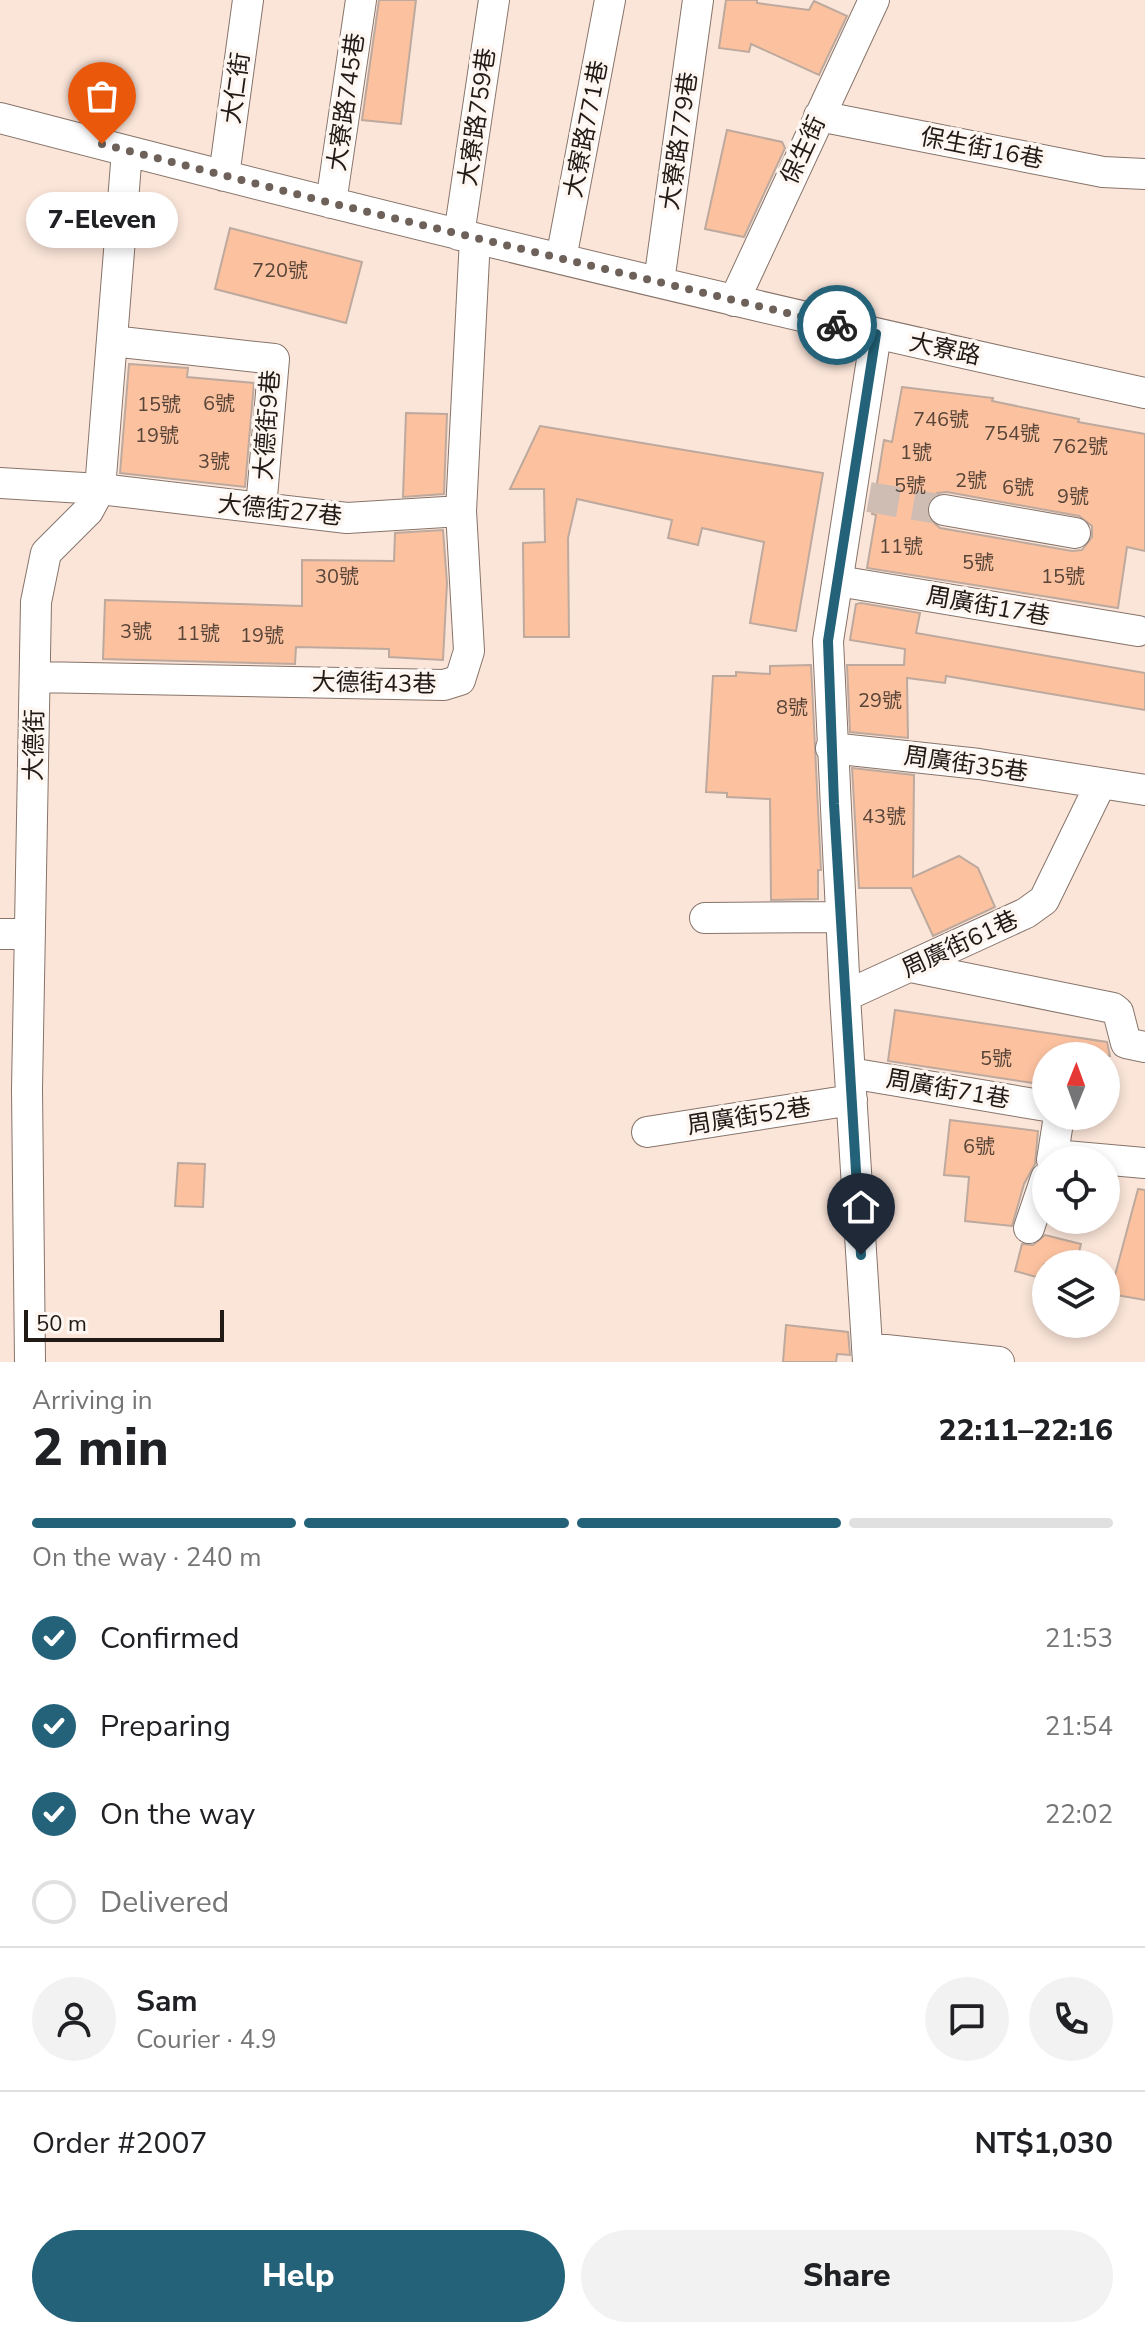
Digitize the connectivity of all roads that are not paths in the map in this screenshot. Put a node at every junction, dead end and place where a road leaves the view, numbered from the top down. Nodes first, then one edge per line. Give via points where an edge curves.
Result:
1 (248, 0) edge
2 (361, 0) edge
3 (494, 0) edge
4 (610, 0) edge
5 (698, 0) edge
6 (874, 0) edge
7 (819, 116) junction
8 (0, 118) edge
9 (127, 151) junction
10 (1145, 174) edge
11 (224, 176) junction
12 (331, 203) junction
13 (467, 236) junction
14 (561, 259) junction
15 (659, 282) junction
16 (734, 301) junction
17 (876, 334) junction
18 (112, 341) junction
19 (1145, 393) edge
20 (0, 483) edge
21 (100, 489) junction
22 (261, 508) junction
23 (944, 510) tunnel mouth
24 (461, 511) junction
25 (1075, 533) dead end
26 (838, 581) junction
27 (1138, 631) dead end
28 (35, 677) junction
29 (831, 748) junction
30 (1100, 785) junction
31 (1145, 790) edge
32 (840, 917) junction
33 (705, 918) dead end
34 (15, 934) edge
35 (911, 967) junction
36 (845, 996) junction
37 (1145, 1047) edge
38 (851, 1087) junction
39 (13, 1089) edge
40 (1032, 1105) edge
41 (647, 1132) dead end
42 (1120, 1163) edge
43 (1145, 1163) edge
44 (1032, 1219) edge
45 (1029, 1228) dead end
46 (868, 1355) edge
47 (30, 1362) edge
48 (999, 1362) edge

1 - 11 street, 大仁街
2 - 12 street, 大寮路745巷
3 - 13 street, 大寮路759巷
4 - 14 street, 大寮路771巷
5 - 15 street, 大寮路779巷
6 - 7 street, 保生街
7 - 10 street, 保生街16巷 via 1103,172
7 - 16 street, 保生街
8 - 9 street, 大寮路
9 - 11 street, 大寮路
9 - 18 street
11 - 12 street, 大寮路
12 - 13 street, 大寮路
13 - 14 street, 大寮路
13 - 24 street, 大德街43巷
14 - 15 street, 大寮路
15 - 16 street, 大寮路
16 - 17 street, 大寮路
17 - 19 street, 大寮路
17 - 26 street via 860,496
18 - 21 street
18 - 22 street, 大德街9巷 via 274,359
20 - 21 street, 大德街27巷
21 - 22 street, 大德街27巷
21 - 28 street, 大德街 via 88,511 46,553 36,602
22 - 24 street, 大德街27巷 via 347,518
23 - 25 street
24 - 28 street, 大德街43巷 via 469,651 460,680 444,685
26 - 27 street, 周廣街17巷
26 - 29 street via 828,641
28 - 34 street, 大德街
29 - 30 street, 周廣街35巷 via 979,764
29 - 32 street
30 - 31 street, 周廣街35巷
30 - 35 street, 周廣街61巷 via 1044,900
32 - 33 street
32 - 36 street
34 - 39 street, 大德街
35 - 36 street, 周廣街61巷
35 - 37 street via 1113,1008 1126,1043
36 - 38 street
38 - 40 street, 周廣街71巷
38 - 41 street, 周廣街52巷
38 - 46 street
39 - 47 street, 大德街
42 - 43 street
44 - 45 street
46 - 48 street

